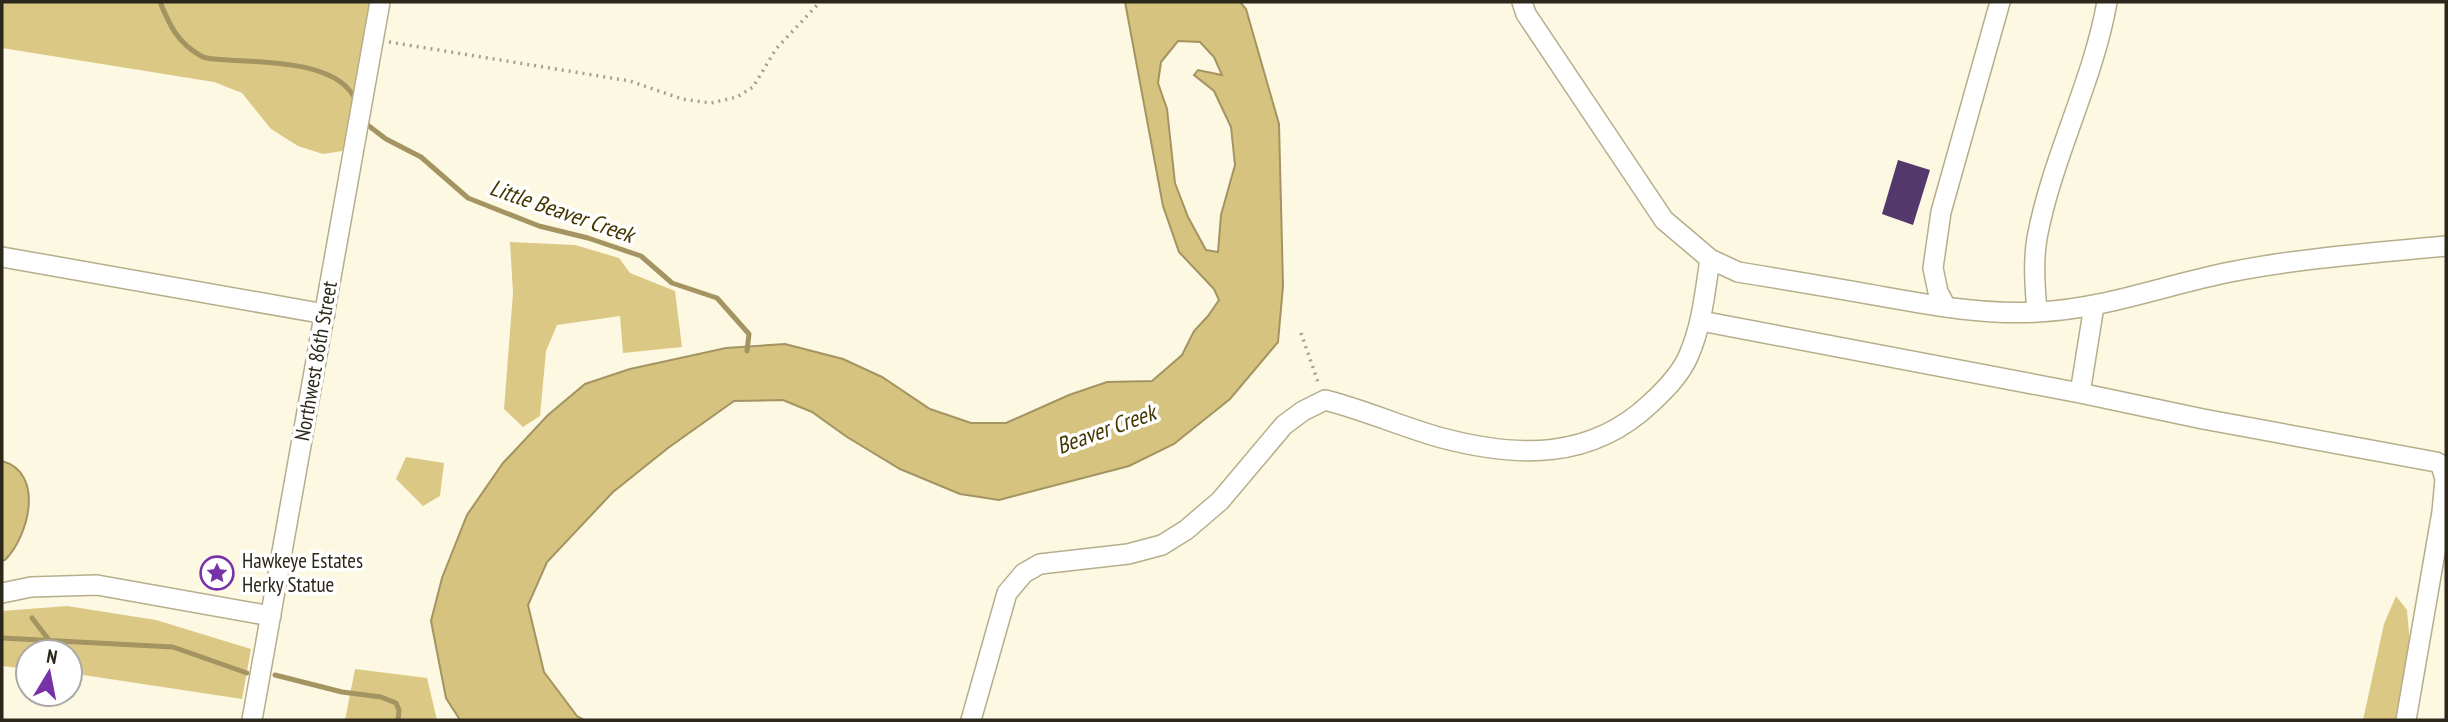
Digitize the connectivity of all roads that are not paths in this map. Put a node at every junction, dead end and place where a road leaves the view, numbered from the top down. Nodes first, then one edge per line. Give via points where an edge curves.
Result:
1 (380, 2) edge
2 (1522, 2) edge
3 (2000, 2) edge
4 (2107, 2) edge
5 (2446, 246) edge
6 (2, 257) edge
7 (1710, 259) junction
8 (2094, 306) junction
9 (1946, 307) junction
10 (2038, 312) junction
11 (324, 314) junction
12 (1701, 321) junction
13 (2080, 393) junction
14 (2, 593) edge
15 (271, 616) junction
16 (252, 720) edge
17 (971, 720) edge
18 (2406, 720) edge

1 - 11 street, Northwest 86th Street
2 - 7 street via 1664,220
3 - 9 street via 1939,224 1933,268
4 - 10 street via 2102,32 2037,239
5 - 8 street via 2229,272
6 - 11 street
7 - 9 street via 1738,272
7 - 12 street
8 - 10 street
8 - 13 street
9 - 10 street
11 - 15 street, Northwest 86th Street
12 - 13 street
12 - 17 street via 1688,359 1668,387 1617,430 1569,448 1478,446 1325,400 1284,425 1220,501 1162,545 1128,554 1040,564 1024,573 1007,593
13 - 18 street via 2441,465 2445,480 2442,512
14 - 15 street via 31,587 97,585
15 - 16 street, Northwest 86th Street

